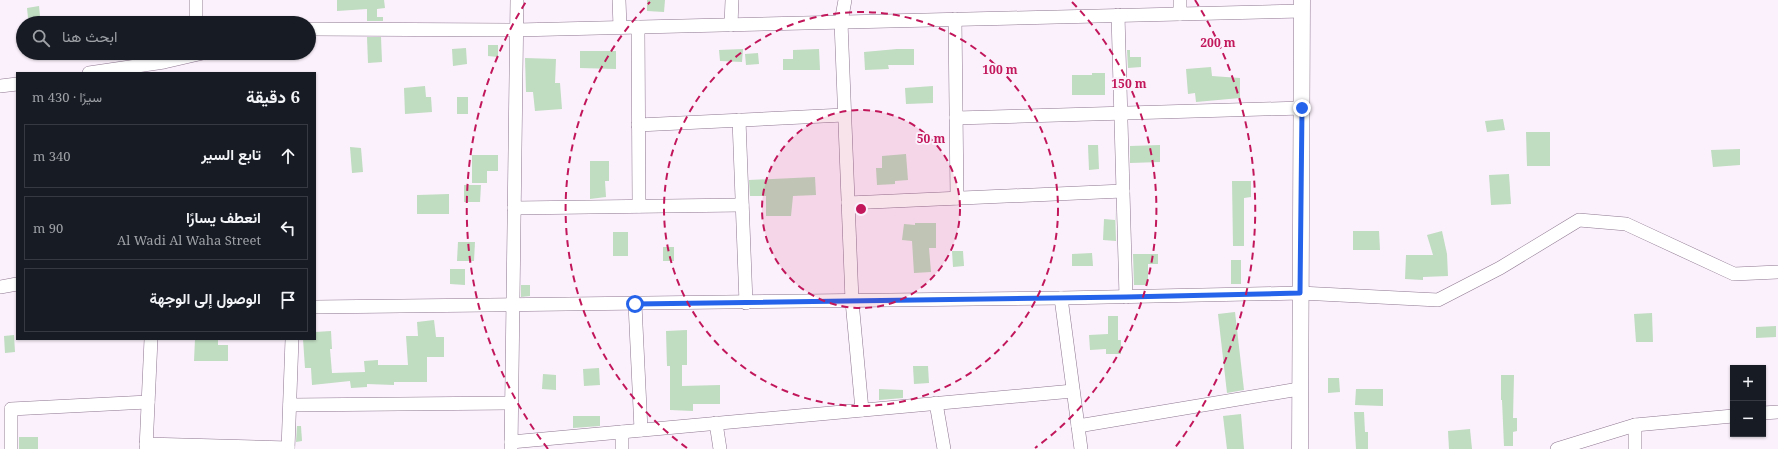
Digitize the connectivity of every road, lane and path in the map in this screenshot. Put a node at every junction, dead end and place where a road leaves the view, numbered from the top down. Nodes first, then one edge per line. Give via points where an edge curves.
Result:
1 (196, 0) edge
2 (517, 0) edge
3 (620, 0) edge
4 (732, 0) edge
5 (845, 0) edge
6 (1180, 0) edge
7 (1302, 5) edge
8 (1180, 14) junction
9 (1118, 15) junction
10 (196, 16) edge
11 (955, 19) junction
12 (841, 22) junction
13 (731, 25) junction
14 (620, 27) junction
15 (638, 27) junction
16 (316, 29) edge
17 (516, 30) junction
18 (182, 60) edge
19 (164, 67) edge
20 (102, 72) edge
21 (16, 84) edge
22 (0, 86) edge
23 (1302, 108) junction
24 (1121, 113) junction
25 (844, 115) junction
26 (956, 118) junction
27 (739, 120) junction
28 (638, 125) junction
29 (1123, 191) junction
30 (957, 198) junction
31 (848, 203) junction
32 (742, 205) junction
33 (639, 206) junction
34 (514, 208) junction
35 (1778, 272) edge
36 (16, 284) edge
37 (0, 286) edge
38 (1300, 293) junction
39 (1126, 297) junction
40 (1061, 298) junction
41 (852, 301) junction
42 (746, 303) junction
43 (635, 304) junction
44 (513, 306) junction
45 (316, 307) edge
46 (151, 340) edge
47 (292, 340) edge
48 (1299, 388) junction
49 (1073, 390) junction
50 (148, 402) junction
51 (512, 403) junction
52 (936, 403) junction
53 (290, 405) junction
54 (862, 410) junction
55 (1778, 412) edge
56 (1766, 413) edge
57 (1730, 416) edge
58 (716, 423) junction
59 (1635, 425) junction
60 (1078, 426) junction
61 (641, 430) junction
62 (622, 432) junction
63 (146, 446) edge
64 (511, 446) edge
65 (288, 448) edge
66 (11, 449) edge
67 (622, 449) edge
68 (720, 449) edge
69 (944, 449) edge
70 (1081, 449) edge
71 (1300, 449) edge
72 (1557, 449) edge
73 (1635, 449) edge

1 - 10 street
2 - 17 street
3 - 14 street
4 - 13 street
5 - 12 street
6 - 8 street
7 - 8 street
7 - 23 main road
8 - 9 street
9 - 11 street
9 - 24 street
11 - 12 street
11 - 26 street
12 - 13 street
12 - 25 street
13 - 15 street
14 - 15 street
14 - 17 street
15 - 28 street
16 - 17 street
17 - 34 street
18 - 19 street
19 - 20 street
21 - 22 street
23 - 24 street
23 - 38 main road
24 - 26 street
24 - 29 street
25 - 27 street
25 - 31 street
26 - 30 street
27 - 28 street
27 - 32 street
28 - 33 street
29 - 30 street
29 - 39 street
30 - 31 street
31 - 41 street
32 - 33 street
32 - 42 street
33 - 34 street
34 - 44 street
35 - 38 street via 1734,274 1626,224 1579,220 1500,268 1438,300
36 - 37 street
38 - 39 street
38 - 48 main road
39 - 40 street
40 - 41 street
40 - 49 street
41 - 42 street
41 - 54 street
42 - 43 street
43 - 44 street
43 - 61 street
44 - 45 street
44 - 51 street
46 - 50 street
47 - 53 street
48 - 60 street
48 - 71 main road
49 - 52 street
49 - 60 street
50 - 63 street
50 - 66 street via 11,409
51 - 53 street
51 - 64 street
52 - 54 street
52 - 69 street
53 - 65 street
54 - 58 street
55 - 56 street
57 - 59 street
58 - 61 street
58 - 68 street
59 - 72 street
59 - 73 street
60 - 70 street
61 - 62 street
62 - 64 street
62 - 67 street
63 - 65 street

